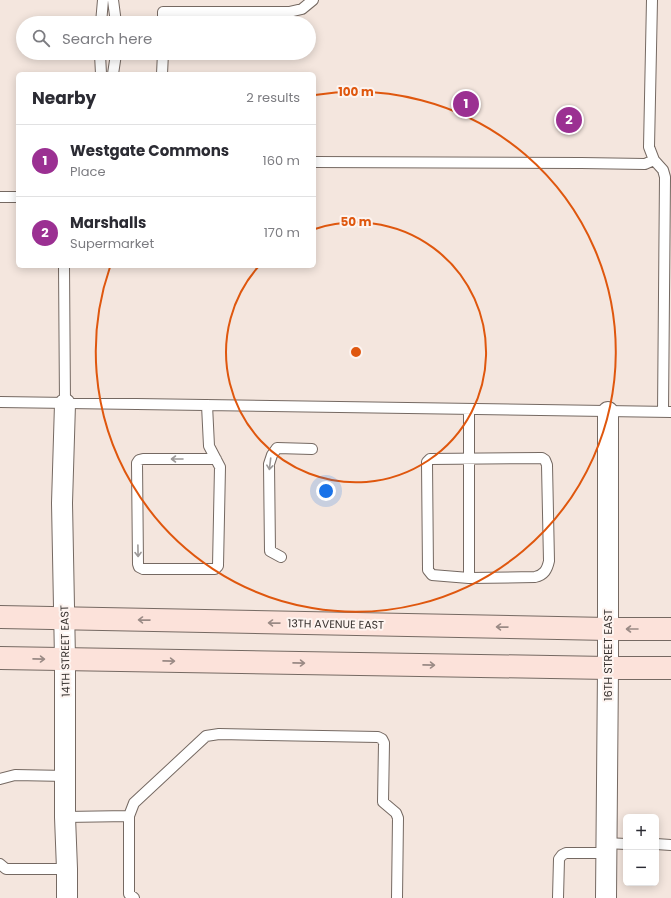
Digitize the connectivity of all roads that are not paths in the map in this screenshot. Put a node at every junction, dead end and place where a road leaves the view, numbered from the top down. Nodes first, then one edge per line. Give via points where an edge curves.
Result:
1 (103, 0) edge
2 (113, 0) edge
3 (313, 0) edge
4 (652, 0) edge
5 (101, 16) edge
6 (115, 16) edge
7 (163, 16) edge
8 (101, 60) edge
9 (115, 60) edge
10 (163, 60) edge
11 (102, 72) edge
12 (114, 72) edge
13 (162, 72) edge
14 (654, 160) junction
15 (316, 162) edge
16 (0, 197) edge
17 (16, 197) edge
18 (64, 268) edge
19 (0, 402) edge
20 (65, 404) junction
21 (207, 405) junction
22 (469, 410) junction
23 (608, 412) junction
24 (667, 412) edge
25 (312, 449) dead end
26 (216, 459) junction
27 (469, 459) junction
28 (281, 557) dead end
29 (469, 578) junction
30 (0, 618) edge
31 (64, 619) junction
32 (608, 629) junction
33 (671, 629) edge
34 (0, 658) edge
35 (66, 660) junction
36 (608, 668) junction
37 (671, 668) edge
38 (66, 776) junction
39 (0, 779) edge
40 (129, 816) junction
41 (65, 817) junction
42 (659, 844) edge
43 (623, 845) edge
44 (671, 845) edge
45 (606, 848) junction
46 (0, 864) edge
47 (68, 869) junction
48 (67, 898) edge
49 (134, 898) edge
50 (397, 898) edge
51 (558, 898) edge
52 (606, 898) edge

1 - 5 lane
2 - 6 lane
3 - 7 lane via 302,9 289,12 163,12
4 - 14 lane via 649,147
8 - 11 lane
9 - 12 lane
10 - 13 lane
14 - 15 lane via 645,164
14 - 24 lane via 663,170 665,177
16 - 17 lane
18 - 20 lane
19 - 20 lane
20 - 21 lane
20 - 31 street, 14TH STREET EAST via 62,503
21 - 22 lane
21 - 26 lane via 209,446
22 - 23 lane
22 - 27 lane
23 - 24 lane
23 - 32 street, 16TH STREET EAST
25 -> 28 lane via 277,448 269,464 270,551
26 -> 26 lane via 139,460 139,567 215,569 218,566 220,467
27 - 29 lane
27 - 29 lane via 432,459 428,462 428,570 432,575
27 - 29 lane via 545,460 549,561 545,572 535,577
30 - 31 main road, 13TH AVENUE EAST
32 -> 31 main road, 13TH AVENUE EAST
31 - 35 street, 14TH STREET EAST
33 -> 32 main road, 13TH AVENUE EAST
32 - 36 street, 16TH STREET EAST
34 -> 35 main road
35 -> 36 main road
35 - 38 street, 14TH STREET EAST
36 - 37 main road
36 - 45 street, 16TH STREET EAST
38 - 39 lane via 15,775
38 - 41 street, 14TH STREET EAST
40 - 41 lane
40 - 49 lane via 129,894
40 - 50 lane via 134,803 206,736 219,734 378,737 384,743 383,802 398,818
41 - 47 street, 14TH STREET EAST
42 - 44 lane
43 - 45 lane
45 - 51 lane via 562,855 559,859
45 - 52 street, 16TH STREET EAST
46 - 47 lane via 6,868
47 - 48 street, 14TH STREET EAST

